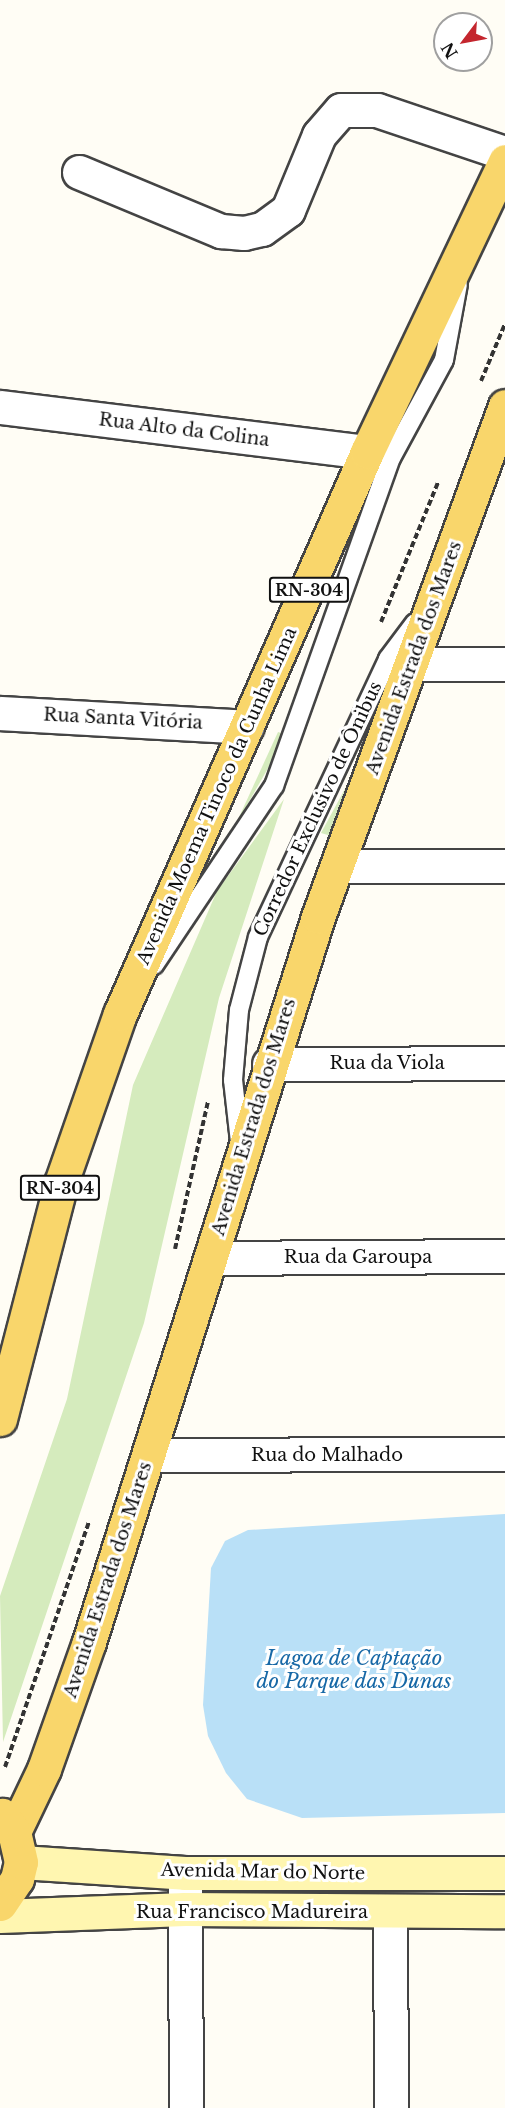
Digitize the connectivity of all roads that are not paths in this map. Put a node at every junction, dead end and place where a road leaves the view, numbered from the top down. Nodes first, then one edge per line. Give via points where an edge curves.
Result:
1 (505, 153) edge
2 (505, 161) edge
3 (79, 172) dead end
4 (465, 247) junction
5 (505, 406) edge
6 (0, 407) edge
7 (367, 452) junction
8 (495, 463) edge
9 (441, 586) junction
10 (505, 663) edge
11 (415, 664) junction
12 (0, 713) edge
13 (247, 727) junction
14 (338, 866) junction
15 (505, 866) edge
16 (120, 1014) junction
17 (505, 1063) edge
18 (269, 1064) junction
19 (241, 1156) junction
20 (505, 1256) edge
21 (211, 1258) junction
22 (0, 1419) edge
23 (505, 1454) edge
24 (150, 1455) junction
25 (12, 1836) edge
26 (185, 1873) junction
27 (505, 1873) edge
28 (0, 1904) edge
29 (185, 1909) junction
30 (390, 1911) junction
31 (505, 1911) edge
32 (0, 1916) edge
33 (186, 2108) edge
34 (391, 2108) edge

1 - 3 street via 377,110 341,110 319,135 288,210 262,229 244,233 221,231
2 - 4 main road, Avenida Moema Tinoco da Cunha Lima / RN-304
4 - 7 main road, Avenida Moema Tinoco da Cunha Lima / RN-304
4 - 16 lane via 444,360 391,458 274,786
5 - 8 main road, Avenida Estrada dos Mares
6 - 7 street, Rua Alto da Colina
7 - 13 main road, Avenida Moema Tinoco da Cunha Lima / RN-304
8 - 9 main road, Avenida Estrada dos Mares
9 - 11 main road, Avenida Estrada dos Mares
9 - 19 lane, Corredor Exclusivo de Ônibus via 388,659 258,937 238,1022 233,1080
10 - 11 street
11 - 14 main road, Avenida Estrada dos Mares
12 - 13 street, Rua Santa Vitória
13 - 16 main road, Avenida Moema Tinoco da Cunha Lima / RN-304
14 - 15 street
14 - 18 main road, Avenida Estrada dos Mares
16 - 22 main road, Avenida Moema Tinoco da Cunha Lima / RN-304 via 61,1183
17 - 18 street, Rua da Viola
18 - 19 main road, Avenida Estrada dos Mares
19 - 21 main road, Avenida Estrada dos Mares
20 - 21 street, Rua da Garoupa
21 - 24 main road, Avenida Estrada dos Mares
23 - 24 street, Rua do Malhado
24 - 25 main road, Avenida Estrada dos Mares via 44,1769
25 - 26 street, Avenida Mar do Norte
25 - 28 main road, Avenida Estrada dos Mares via 17,1879
26 - 27 street, Avenida Mar do Norte
26 - 29 street
29 - 30 street, Rua Francisco Madureira
29 - 32 street, Rua Francisco Madureira
29 - 33 street
30 - 31 street, Rua Francisco Madureira
30 - 34 street

